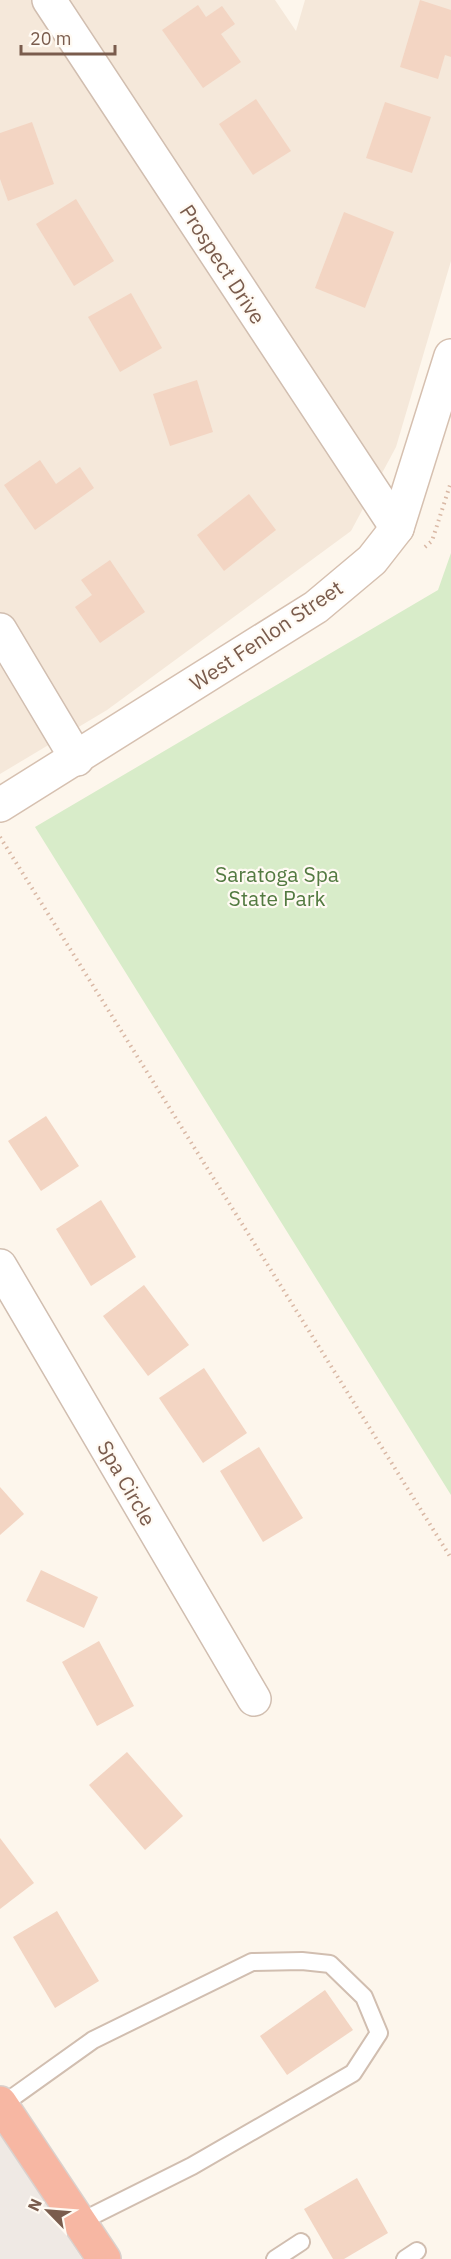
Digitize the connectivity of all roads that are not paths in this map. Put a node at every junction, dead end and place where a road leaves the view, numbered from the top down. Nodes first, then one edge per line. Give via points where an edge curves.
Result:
1 (49, 0) edge
2 (451, 356) edge
3 (397, 528) junction
4 (0, 630) edge
5 (76, 759) junction
6 (0, 805) edge
7 (0, 1266) edge
8 (254, 1699) dead end
9 (1, 2104) edge
10 (80, 2222) junction
11 (301, 2242) dead end
12 (104, 2259) edge
13 (275, 2259) edge

1 - 3 street, Prospect Drive
2 - 3 street, West Fenlon Street
3 - 5 street, West Fenlon Street via 372,560 316,607
4 - 5 street
5 - 6 street, West Fenlon Street
7 - 8 street, Spa Circle
9 - 10 highway
9 - 10 lane via 93,2040 252,1962 302,1960 330,1964 364,1997 379,2033 353,2073 192,2166
10 - 12 highway
11 - 13 lane

